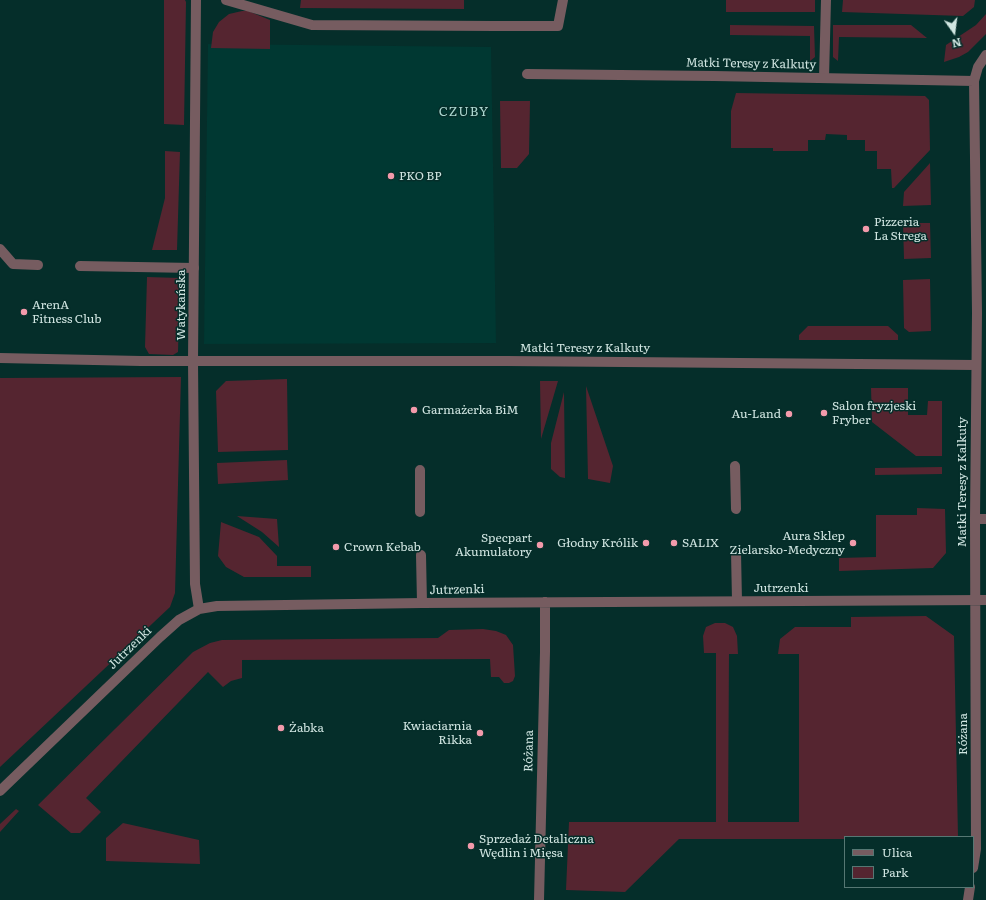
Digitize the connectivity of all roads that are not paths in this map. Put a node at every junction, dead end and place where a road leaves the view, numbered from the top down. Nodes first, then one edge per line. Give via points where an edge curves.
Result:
1 (196, 0) edge
2 (226, 0) edge
3 (563, 0) edge
4 (826, 0) edge
5 (986, 55) edge
6 (527, 74) dead end
7 (824, 78) junction
8 (974, 81) junction
9 (0, 249) edge
10 (38, 265) dead end
11 (80, 266) dead end
12 (194, 268) junction
13 (0, 358) edge
14 (193, 361) junction
15 (976, 365) junction
16 (735, 466) dead end
17 (420, 470) dead end
18 (736, 508) dead end
19 (420, 512) dead end
20 (975, 519) junction
21 (986, 519) edge
22 (736, 552) dead end
23 (422, 555) dead end
24 (975, 600) junction
25 (986, 600) edge
26 (738, 601) junction
27 (545, 602) junction
28 (422, 603) junction
29 (199, 609) junction
30 (0, 791) edge
31 (974, 862) edge
32 (970, 888) edge
33 (539, 900) edge
34 (968, 900) edge

1 - 12 street, Watykańska
2 - 3 street via 312,25 487,26 558,26
4 - 7 street
5 - 8 street, Matki Teresy z Kalkuty via 978,67
6 - 7 street, Matki Teresy z Kalkuty
7 - 8 street, Matki Teresy z Kalkuty
8 - 15 street, Matki Teresy z Kalkuty
9 - 10 street via 13,264
11 - 12 street
12 - 14 street, Watykańska
13 - 14 street, Matki Teresy z Kalkuty
14 - 15 street, Matki Teresy z Kalkuty
14 - 29 street, Watykańska via 195,584
15 - 20 street, Matki Teresy z Kalkuty
16 - 18 street
17 - 19 street
20 - 21 street
20 - 24 street, Matki Teresy z Kalkuty
22 - 26 street
23 - 28 street
24 - 25 street, Jutrzenki
24 - 26 street, Jutrzenki
24 - 31 street, Różana
26 - 27 street, Jutrzenki
27 - 28 street, Jutrzenki
27 - 33 street, Różana
28 - 29 street, Jutrzenki via 217,606
29 - 30 street, Jutrzenki via 179,620 160,637
32 - 34 street

